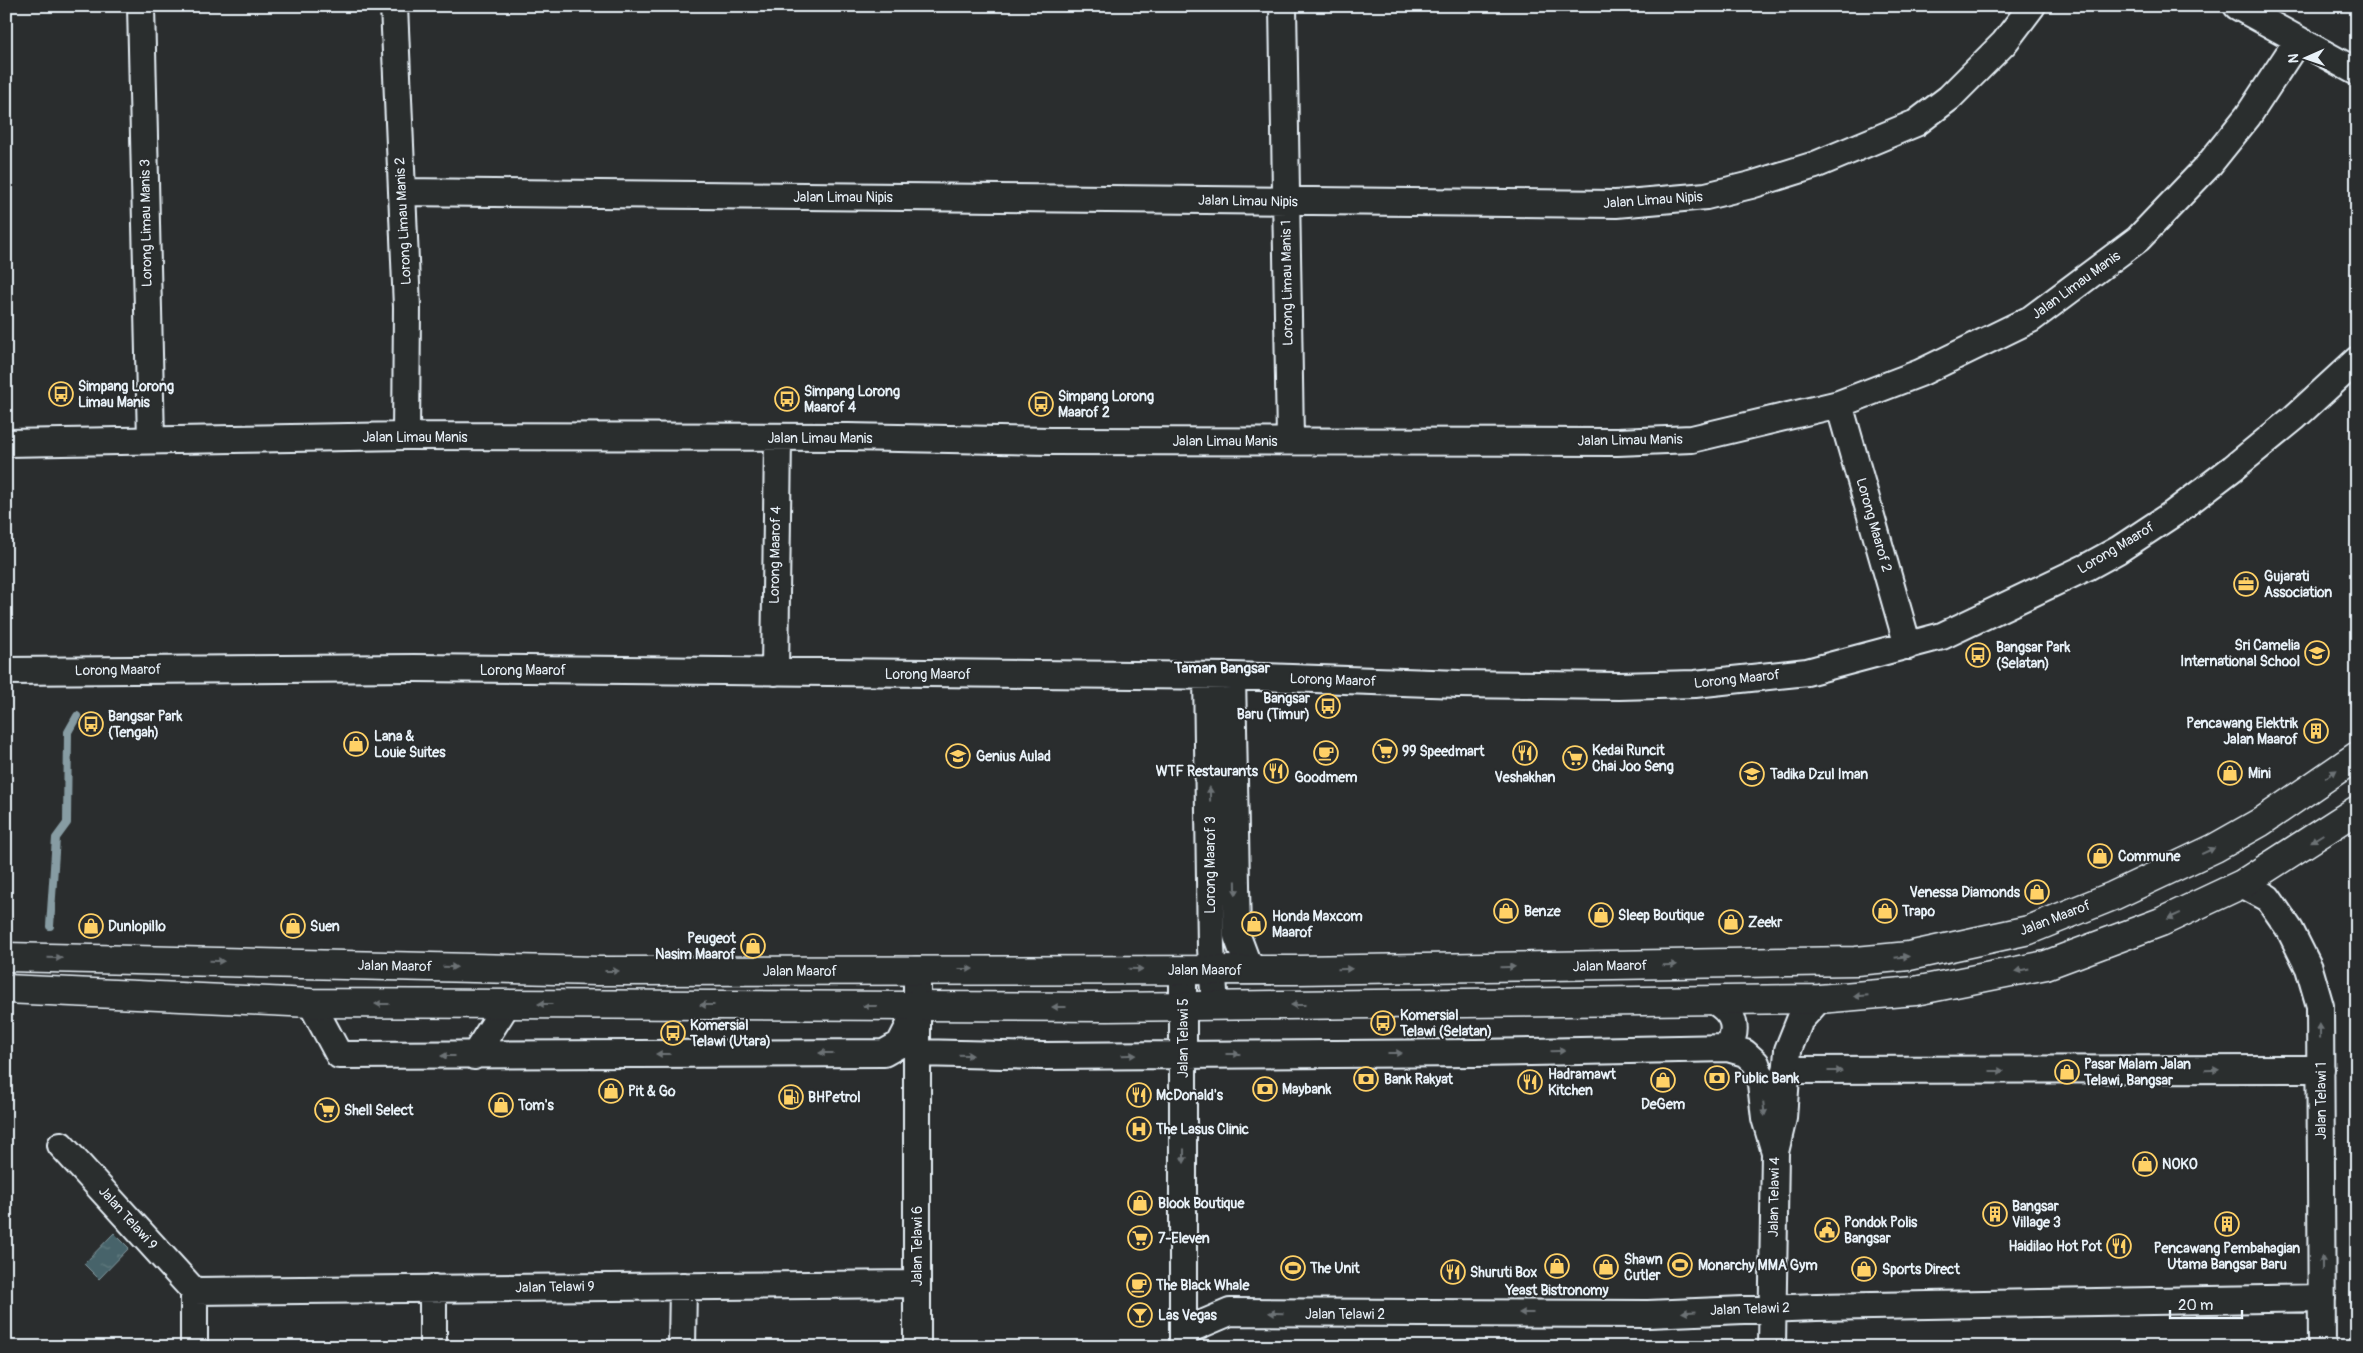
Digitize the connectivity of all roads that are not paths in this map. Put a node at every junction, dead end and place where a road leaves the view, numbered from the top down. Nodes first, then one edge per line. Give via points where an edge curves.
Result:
1 (141, 6) edge
2 (394, 6) edge
3 (1283, 6) edge
4 (2032, 6) edge
5 (2237, 6) edge
6 (2298, 40) junction
7 (2357, 72) edge
8 (402, 192) junction
9 (1286, 201) junction
10 (2357, 360) edge
11 (1839, 404) junction
12 (406, 436) junction
13 (778, 438) junction
14 (151, 440) junction
15 (1290, 440) junction
16 (6, 443) edge
17 (1908, 646) junction
18 (6, 672) edge
19 (775, 672) junction
20 (1219, 676) junction
21 (1220, 724) junction
22 (2357, 756) edge
23 (2357, 810) edge
24 (2242, 884) junction
25 (6, 957) edge
26 (917, 970) junction
27 (1183, 970) junction
28 (1214, 970) junction
29 (1255, 970) junction
30 (6, 989) edge
31 (1819, 999) junction
32 (1714, 1002) junction
33 (311, 1004) junction
34 (507, 1004) junction
35 (1184, 1006) junction
36 (1215, 1006) junction
37 (919, 1007) junction
38 (1728, 1048) junction
39 (884, 1052) junction
40 (917, 1053) junction
41 (1184, 1054) junction
42 (474, 1056) junction
43 (2321, 1069) junction
44 (1786, 1070) junction
45 (918, 1144) junction
46 (61, 1145) dead end
47 (1775, 1152) junction
48 (917, 1284) junction
49 (683, 1286) junction
50 (433, 1288) junction
51 (194, 1291) junction
52 (2322, 1298) junction
53 (1773, 1308) junction
54 (1183, 1339) edge
55 (194, 1347) edge
56 (433, 1347) edge
57 (682, 1347) edge
58 (917, 1347) edge
59 (1772, 1347) edge
60 (2322, 1347) edge

1 - 14 street, Lorong Limau Manis 3
2 - 8 street, Lorong Limau Manis 2
3 - 9 street, Lorong Limau Manis 1
4 - 9 street, Jalan Limau Nipis via 2004,44 1949,98 1916,123 1815,164 1751,185 1706,196 1616,204
5 - 6 street
6 - 7 street
6 - 11 street, Jalan Limau Manis via 2248,116 2207,167 2138,239 2031,319 1920,372
8 - 9 street, Jalan Limau Nipis
8 - 12 street, Lorong Limau Manis 2 via 407,307
9 - 15 street, Lorong Limau Manis 1
10 - 17 street, Lorong Maarof via 2241,462 2174,514 2118,550 1942,636
11 - 15 street, Jalan Limau Manis via 1692,439 1617,442
11 - 17 street, Lorong Maarof 2
12 - 13 street, Jalan Limau Manis
12 - 14 street, Jalan Limau Manis
13 - 15 street, Jalan Limau Manis
13 - 19 street, Lorong Maarof 4
14 - 16 street, Jalan Limau Manis
17 - 20 street, Lorong Maarof via 1807,672 1695,684 1459,684
18 - 19 street, Lorong Maarof via 348,667
19 - 20 street, Lorong Maarof
20 - 21 street
28 -> 21 street, Lorong Maarof 3 via 1211,948
21 -> 29 street, Lorong Maarof 3 via 1236,936 1246,960
29 -> 22 main road, Jalan Maarof via 1798,964 1909,956 2029,930 2112,896 2215,848 2261,822
23 -> 24 main road
24 -> 31 main road via 2161,922 2046,965 1914,991
43 -> 24 street, Jalan Telawi 1 via 2320,1006 2309,968 2290,930 2268,898
25 -> 26 main road, Jalan Maarof via 597,971
26 -> 27 main road, Jalan Maarof
26 - 37 street, Jalan Telawi 6
27 - 28 main road, Jalan Maarof
27 - 35 street, Jalan Telawi 5
28 - 29 main road, Jalan Maarof
28 - 36 street, Lorong Maarof 3
30 - 33 main road
31 - 32 main road
31 - 44 street, Jalan Telawi 4 via 1800,1020 1793,1035
32 -> 36 main road
32 - 38 street via 1731,1015 1735,1026 1734,1038
34 -> 33 main road
42 -> 33 street via 339,1055
37 -> 34 main road
34 - 42 street
35 - 36 main road
35 -> 37 main road
35 - 41 street, Jalan Telawi 5
37 - 39 street via 900,1044
37 - 40 street, Jalan Telawi 6
41 -> 38 street
38 -> 47 street via 1745,1053 1756,1063 1765,1118
39 -> 42 street
39 - 45 street, Jalan Telawi 6 via 901,1063 908,1115
40 -> 41 street via 1043,1056
40 - 45 street, Jalan Telawi 6
41 -> 54 street, Jalan Telawi 5
44 -> 43 street
52 -> 43 street, Jalan Telawi 1
44 - 47 street, Jalan Telawi 4 via 1784,1118
45 - 48 street, Jalan Telawi 6
46 - 51 street, Jalan Telawi 9
47 - 53 street, Jalan Telawi 4
48 - 49 street, Jalan Telawi 9
48 - 58 street, Jalan Telawi 6
49 - 50 street, Jalan Telawi 9
49 - 57 street
50 - 51 street, Jalan Telawi 9
50 - 56 street
51 - 55 street
52 - 53 street, Jalan Telawi 2
52 - 60 street, Jalan Telawi 1
53 -> 54 street, Jalan Telawi 2 via 1648,1314 1230,1312
53 - 59 street, Jalan Telawi 4

